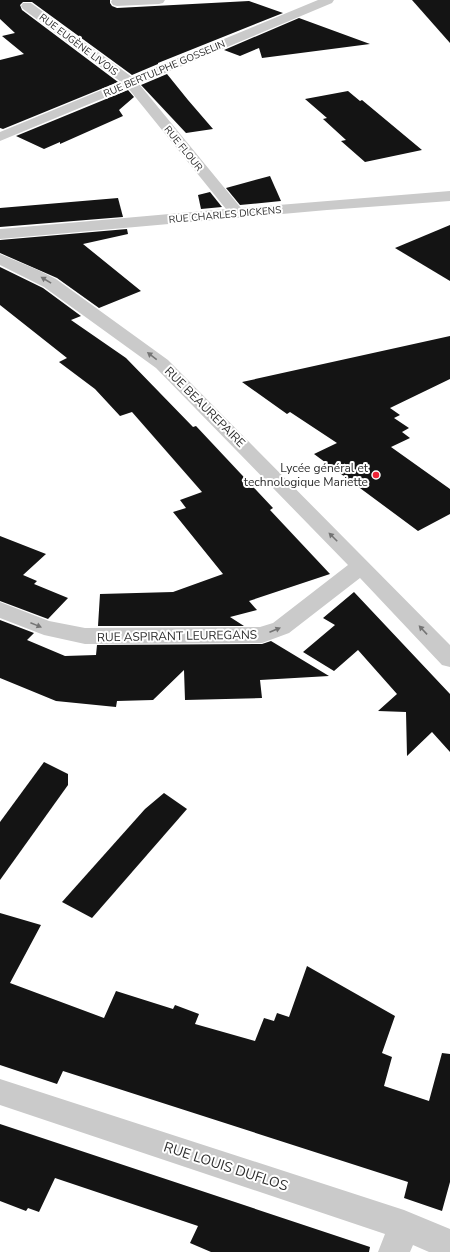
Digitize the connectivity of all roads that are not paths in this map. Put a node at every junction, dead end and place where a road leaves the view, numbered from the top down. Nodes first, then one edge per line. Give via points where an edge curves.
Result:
1 (159, 0) edge
2 (328, 0) edge
3 (117, 2) dead end
4 (48, 5) dead end
5 (130, 82) junction
6 (0, 137) edge
7 (450, 196) edge
8 (237, 213) junction
9 (0, 234) edge
10 (0, 259) edge
11 (361, 566) junction
12 (0, 610) edge
13 (450, 659) edge
14 (0, 1092) edge
15 (399, 1238) edge
16 (450, 1245) edge

1 - 3 street
2 - 5 street, RUE BERTULPHE GOSSELIN
4 - 5 street, RUE EUGÈNE LIVOIS via 21,6
5 - 6 street, RUE BERTULPHE GOSSELIN
5 - 8 street, RUE FLOUR
7 - 8 street, RUE CHARLES DICKENS
8 - 9 street, RUE CHARLES DICKENS
11 -> 10 street, RUE BEAUREPAIRE via 155,358 50,283
12 -> 11 street, RUE ASPIRANT LEUREGANS via 51,630 85,636 262,635 281,628
13 -> 11 street, RUE BEAUREPAIRE
14 - 15 street, RUE LOUIS DUFLOS
15 - 16 street, RUE LOUIS DUFLOS

